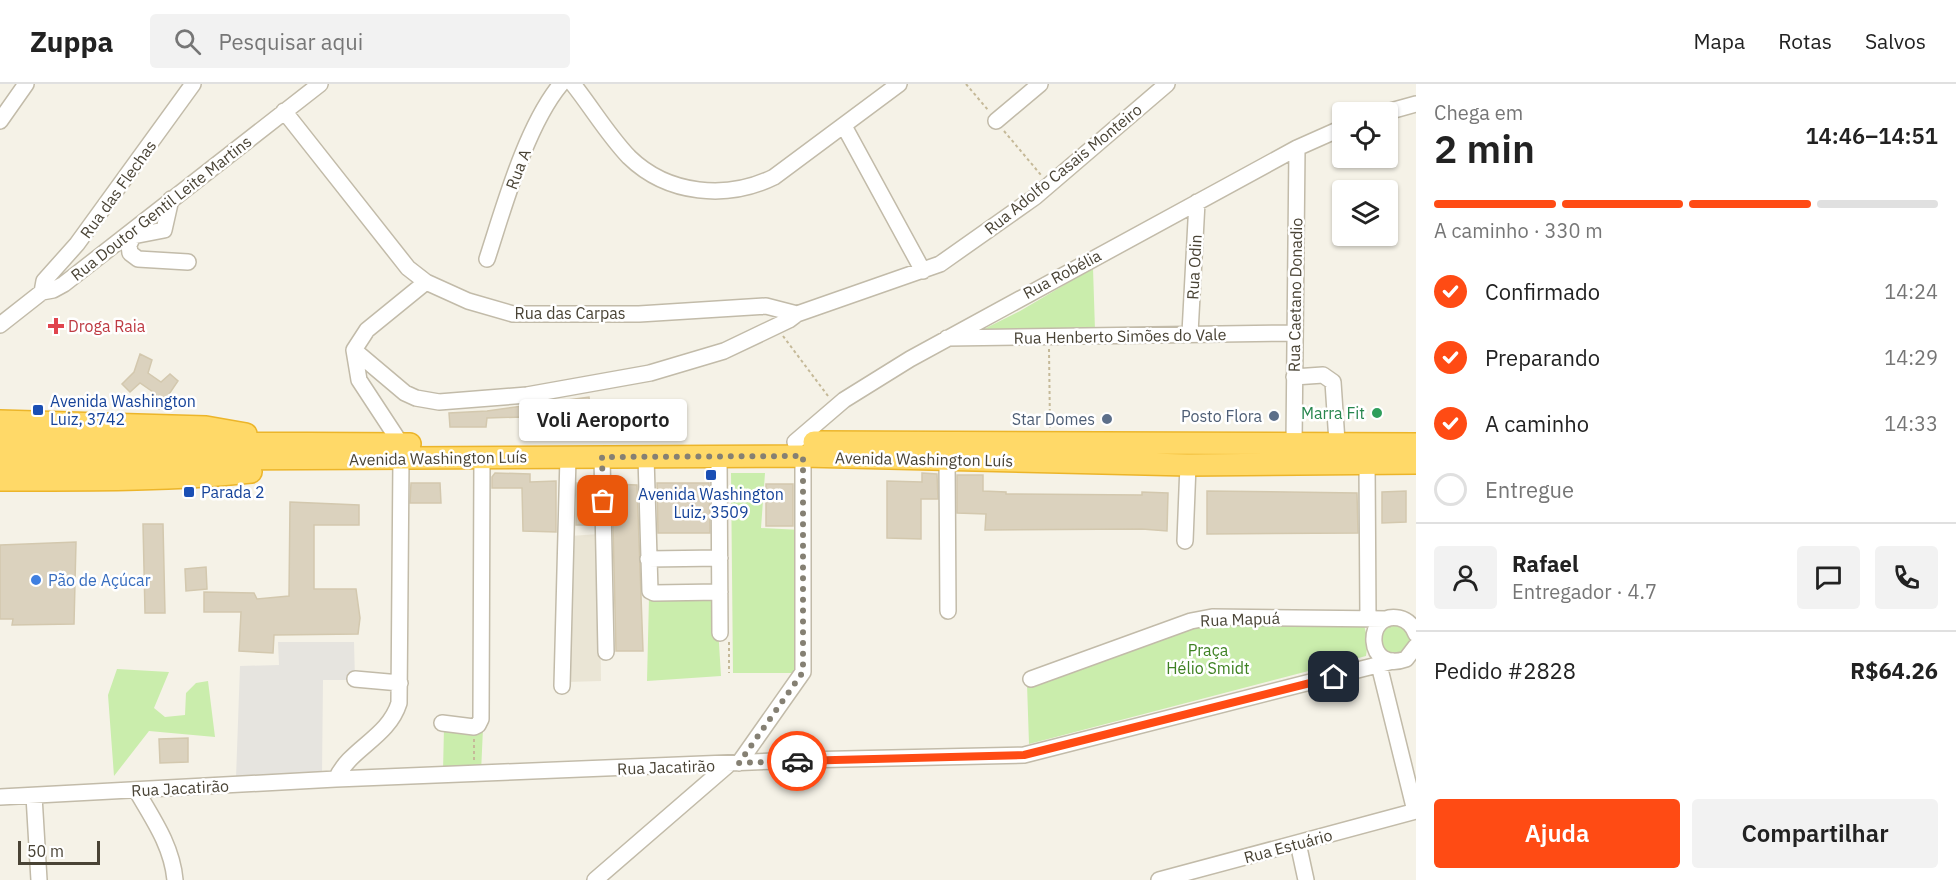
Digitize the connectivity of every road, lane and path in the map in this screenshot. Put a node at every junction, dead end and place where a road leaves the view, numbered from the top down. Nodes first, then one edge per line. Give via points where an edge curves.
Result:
1 (26, 84) edge
2 (193, 84) edge
3 (320, 84) edge
4 (561, 84) edge
5 (573, 84) edge
6 (899, 84) edge
7 (966, 84) edge
8 (1040, 84) edge
9 (1167, 84) edge
10 (1416, 104) edge
11 (1398, 109) edge
12 (284, 111) junction
13 (0, 121) edge
14 (996, 121) junction
15 (844, 126) junction
16 (1332, 132) edge
17 (1297, 148) junction
18 (1049, 184) junction
19 (171, 199) junction
20 (1197, 202) junction
21 (87, 231) junction
22 (109, 248) junction
23 (72, 249) junction
24 (487, 259) dead end
25 (188, 262) dead end
26 (86, 267) junction
27 (922, 271) junction
28 (426, 282) junction
29 (42, 292) junction
30 (797, 314) junction
31 (0, 325) edge
32 (776, 327) junction
33 (1190, 333) junction
34 (1294, 333) junction
35 (946, 338) junction
36 (1049, 338) junction
37 (354, 350) junction
38 (1294, 377) junction
39 (836, 406) junction
40 (0, 421) edge
41 (0, 442) edge
42 (1294, 442) junction
43 (1337, 442) junction
44 (278, 443) junction
45 (1050, 443) junction
46 (1416, 444) edge
47 (799, 449) junction
48 (183, 452) junction
49 (401, 452) junction
50 (482, 457) junction
51 (568, 457) junction
52 (602, 457) junction
53 (646, 457) junction
54 (719, 457) junction
55 (0, 460) edge
56 (334, 460) junction
57 (947, 460) junction
58 (1367, 464) junction
59 (1416, 464) edge
60 (1188, 465) junction
61 (0, 480) edge
62 (1185, 541) dead end
63 (720, 558) junction
64 (648, 559) junction
65 (720, 592) junction
66 (948, 611) dead end
67 (1368, 618) junction
68 (1387, 619) junction
69 (720, 633) dead end
70 (1416, 634) edge
71 (1416, 646) edge
72 (606, 652) dead end
73 (1386, 663) junction
74 (355, 679) dead end
75 (1031, 679) dead end
76 (400, 683) junction
77 (562, 686) dead end
78 (442, 723) dead end
79 (474, 727) junction
80 (734, 764) junction
81 (475, 775) junction
82 (336, 779) junction
83 (136, 790) junction
84 (34, 796) junction
85 (0, 797) edge
86 (1415, 811) edge
87 (1298, 843) junction
88 (1185, 877) edge
89 (39, 880) edge
90 (175, 880) edge
91 (595, 880) edge
92 (1159, 880) edge
93 (1306, 880) edge

1 - 13 street
2 - 21 street, Rua das Flechas
3 - 12 street, Rua Doutor Gentil Leite Martins
4 - 24 street, Rua A via 521,159
5 - 15 street via 616,143 642,168 691,189 727,190 766,180
6 - 15 street
7 - 14 path
8 - 14 street
9 - 18 street, Rua Adolfo Casais Monteiro
10 - 11 street
12 - 19 street, Rua Doutor Gentil Leite Martins
12 - 28 street, Rua das Carpas via 408,268
14 - 18 path
15 - 27 street
16 - 17 street, Rua Robélia
17 - 20 street, Rua Robélia
17 - 34 street, Rua Caetano Donadio
18 - 27 street, Rua Adolfo Casais Monteiro via 977,239 940,264
19 - 22 street, Rua Doutor Gentil Leite Martins
19 - 25 street via 164,231 133,236 130,253 138,259
20 - 33 street, Rua Odin
20 - 35 street, Rua Robélia
21 - 22 street via 97,243
21 - 23 street, Rua das Flechas
22 - 26 street, Rua Doutor Gentil Leite Martins
23 - 26 street via 89,253
23 - 29 street, Rua das Flechas via 44,281
26 - 29 street, Rua Doutor Gentil Leite Martins via 53,290
27 - 30 street, Rua Adolfo Casais Monteiro
28 - 30 street, Rua das Carpas via 468,301 513,314 639,314 766,306
28 - 37 street via 367,330
29 - 31 street, Rua Doutor Gentil Leite Martins
30 - 32 street, Rua Adolfo Casais Monteiro
32 - 37 street, Rua Adolfo Casais Monteiro via 724,351 650,373 527,395 439,402 405,393
32 - 39 path
33 - 34 street, Rua Henberto Simões do Vale
33 - 36 street, Rua Henberto Simões do Vale
34 - 38 street, Rua Caetano Donadio
35 - 36 street, Rua Henberto Simões do Vale
35 - 39 street, Rua Robélia
36 - 45 path
37 - 49 street via 359,380
38 - 42 street, Rua Caetano Donadio
38 - 43 street via 1323,375 1333,382
39 - 47 street, Rua Robélia
40 - 44 highway via 206,427
41 - 48 highway, Avenida Washington Luís
42 - 43 highway, Avenida Washington Luís
42 - 45 highway, Avenida Washington Luís
43 - 46 highway, Avenida Washington Luís
44 - 48 highway, Avenida Washington Luís
44 - 49 highway, Avenida Washington Luís
45 - 47 highway, Avenida Washington Luís
47 - 49 highway, Avenida Washington Luís
47 - 54 highway, Avenida Washington Luís
47 - 57 highway, Avenida Washington Luís
47 - 80 street via 803,672
48 - 55 highway, Avenida Washington Luís
48 - 56 highway, Avenida Washington Luís
49 - 50 highway, Avenida Washington Luís
49 - 56 highway, Avenida Washington Luís
49 - 76 street
50 - 51 highway, Avenida Washington Luís
50 - 79 street via 482,697 481,719
51 - 52 highway, Avenida Washington Luís
51 - 77 street
52 - 53 highway, Avenida Washington Luís
52 - 72 street
53 - 54 highway, Avenida Washington Luís
53 - 64 street
54 - 63 street
56 - 61 highway via 206,477
57 - 60 highway, Avenida Washington Luís
57 - 66 street
58 - 59 highway, Avenida Washington Luís
58 - 60 highway, Avenida Washington Luís
58 - 67 street
60 - 62 street
63 - 64 street
63 - 65 street
64 - 65 street via 648,587 654,593
65 - 69 street
67 - 68 street, Rua Mapuá
67 - 75 street, Rua Mapuá via 1212,617 1191,621
68 - 70 street, Rua Mapuá via 1407,621
68 - 73 street via 1376,628 1373,642
71 - 73 street, Rua Jacatirão via 1406,659
73 - 80 street, Rua Jacatirão via 1024,755
73 - 86 street
74 - 76 street
76 - 82 street via 399,703 392,721 345,765
78 - 79 street
79 - 81 path
80 - 81 street, Rua Jacatirão
80 - 91 street
81 - 82 street, Rua Jacatirão
82 - 83 street, Rua Jacatirão
83 - 84 street, Rua Jacatirão
83 - 90 street via 163,836 174,864
84 - 85 street, Rua Jacatirão
84 - 89 street
86 - 87 street, Rua Estuário
87 - 88 street, Rua Estuário
87 - 93 street
88 - 92 street, Rua Estuário

